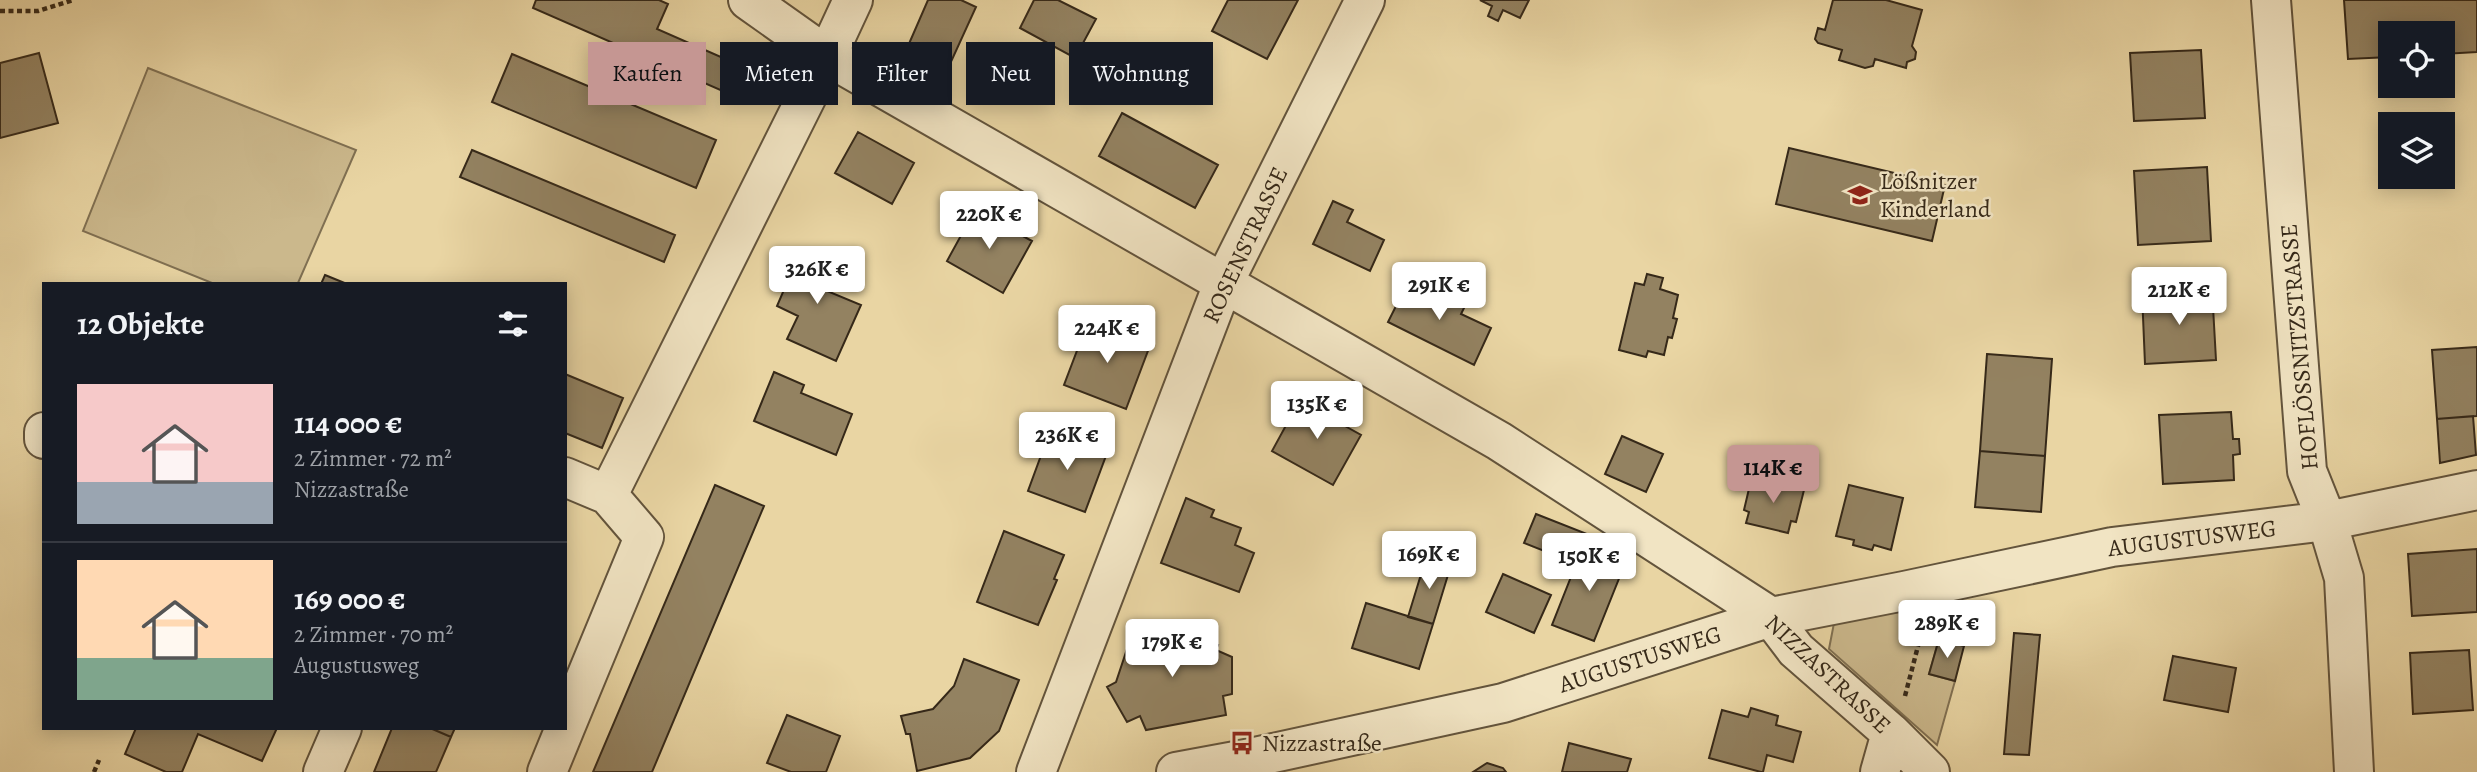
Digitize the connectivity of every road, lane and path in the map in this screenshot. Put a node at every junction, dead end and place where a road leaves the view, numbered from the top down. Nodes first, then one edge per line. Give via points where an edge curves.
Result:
1 (73, 0) edge
2 (748, 0) edge
3 (853, 0) edge
4 (1364, 0) edge
5 (2271, 0) edge
6 (0, 11) edge
7 (807, 42) edge
8 (834, 42) edge
9 (838, 62) edge
10 (803, 105) edge
11 (1223, 284) junction
12 (567, 478) edge
13 (2477, 490) edge
14 (608, 495) junction
15 (2327, 521) junction
16 (1934, 585) junction
17 (1771, 617) junction
18 (1905, 696) dead end
19 (567, 723) edge
20 (341, 730) edge
21 (564, 730) edge
22 (1891, 733) junction
23 (99, 760) dead end
24 (94, 772) edge
25 (323, 772) edge
26 (547, 772) edge
27 (1036, 772) edge
28 (1176, 772) edge
29 (1880, 772) edge
30 (1930, 772) edge
31 (2354, 772) edge

1 - 6 path via 38,11
2 - 7 street, NIZZASTRASSE
3 - 8 street
4 - 11 street, ROSENSTRASSE
5 - 15 street, HOFLÖSSNITZSTRASSE via 2307,471
9 - 11 street, NIZZASTRASSE
10 - 14 street
11 - 17 street, NIZZASTRASSE via 1499,441
11 - 27 street, ROSENSTRASSE
12 - 14 street
13 - 15 street, AUGUSTUSWEG
14 - 19 street via 644,537
15 - 16 street, AUGUSTUSWEG via 2112,547
15 - 31 street, HOFLÖSSNITZSTRASSE via 2344,578
16 - 17 street, AUGUSTUSWEG
16 - 18 path
17 - 22 street, NIZZASTRASSE via 1796,650
17 - 28 street, AUGUSTUSWEG via 1503,703
20 - 25 street
21 - 26 street
22 - 29 street
22 - 30 street, NIZZASTRASSE
23 - 24 path

